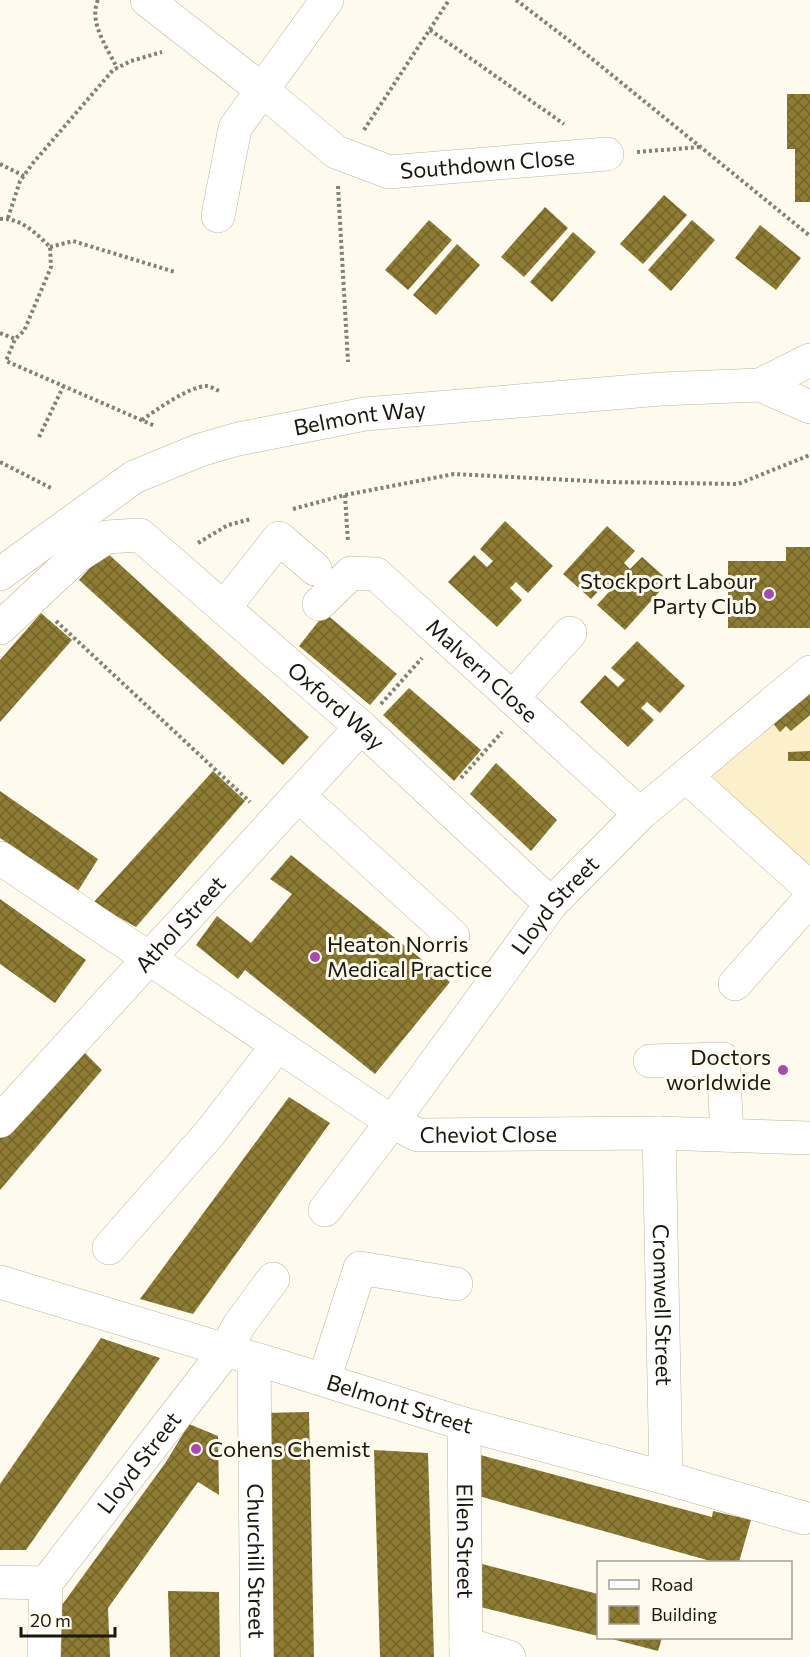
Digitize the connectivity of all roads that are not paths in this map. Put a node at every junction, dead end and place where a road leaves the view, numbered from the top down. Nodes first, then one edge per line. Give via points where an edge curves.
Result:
1 (147, 0) edge
2 (327, 0) edge
3 (261, 89) junction
4 (608, 154) road end
5 (218, 216) dead end
6 (804, 368) edge
7 (760, 385) junction
8 (810, 407) edge
9 (315, 568) dead end
10 (0, 574) edge
11 (319, 604) dead end
12 (224, 608) junction
13 (0, 628) edge
14 (570, 633) dead end
15 (810, 672) edge
16 (518, 703) junction
17 (361, 727) junction
18 (686, 776) junction
19 (298, 795) junction
20 (640, 814) junction
21 (0, 858) edge
22 (810, 888) edge
23 (810, 899) edge
24 (551, 904) junction
25 (453, 936) dead end
26 (147, 959) junction
27 (735, 984) dead end
28 (277, 1046) junction
29 (650, 1061) dead end
30 (1, 1118) edge
31 (392, 1122) junction
32 (659, 1133) junction
33 (727, 1135) junction
34 (810, 1138) edge
35 (325, 1210) dead end
36 (109, 1248) dead end
37 (273, 1279) dead end
38 (0, 1282) edge
39 (456, 1284) dead end
40 (240, 1354) junction
41 (324, 1380) junction
42 (464, 1424) junction
43 (666, 1478) junction
44 (804, 1518) dead end
45 (0, 1582) edge
46 (46, 1583) junction
47 (466, 1651) edge
48 (44, 1657) edge
49 (257, 1657) edge
50 (509, 1657) edge

1 - 3 street, Southdown Close
2 - 3 street
3 - 4 street, Southdown Close via 341,154 388,172
3 - 5 street via 235,128
6 - 7 street
7 - 8 street
7 - 10 street, Belmont Way via 661,389 365,414 237,439 134,477
9 - 12 street via 279,538
11 - 16 street, Malvern Close via 351,573 376,574
12 - 13 street, Oxford Way via 140,535 107,537 76,557
12 - 17 street, Oxford Way
14 - 16 street
15 - 18 street, Lloyd Street
16 - 20 street, Malvern Close
17 - 19 street, Athol Street
17 - 24 street, Oxford Way
18 - 20 street, Lloyd Street
18 - 22 street
19 - 25 street
19 - 26 street, Athol Street
20 - 24 street, Lloyd Street
21 - 26 street, Cheviot Close
23 - 27 street
24 - 31 street, Lloyd Street
26 - 28 street, Cheviot Close
26 - 30 street, Athol Street
28 - 31 street, Cheviot Close
28 - 36 street via 210,1134
29 - 33 street via 723,1059
31 - 32 street, Cheviot Close via 418,1136
31 - 35 street, Lloyd Street
32 - 33 street, Cheviot Close
32 - 43 street, Cromwell Street
33 - 34 street, Cheviot Close
37 - 40 street, Lloyd Street via 239,1325
38 - 40 street, Belmont Street
39 - 41 street via 360,1268
40 - 41 street, Belmont Street
40 - 46 street, Lloyd Street
40 - 49 street, Churchill Street
41 - 42 street, Belmont Street
42 - 43 street, Belmont Street
42 - 47 street, Ellen Street
43 - 44 street, Belmont Street
45 - 46 street
46 - 48 street
47 - 50 street

